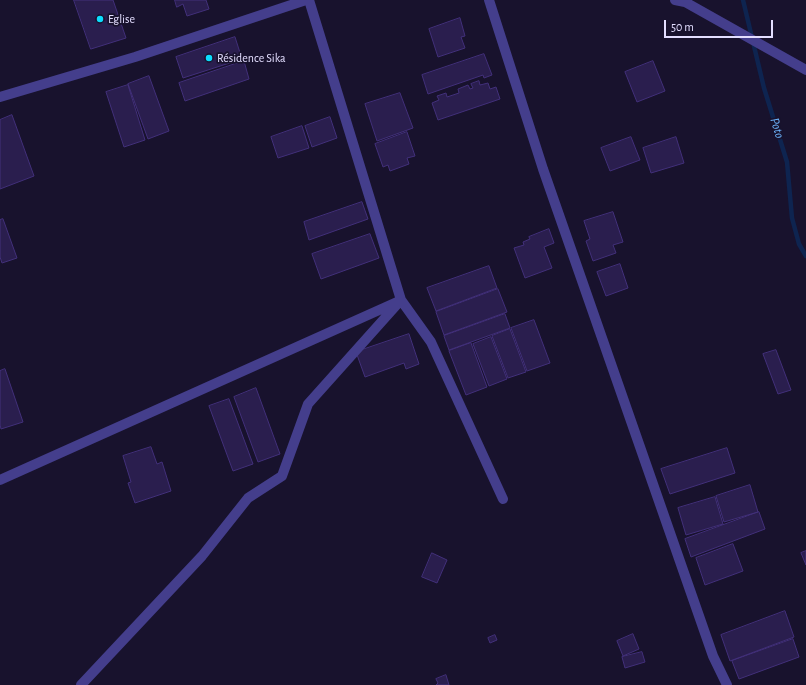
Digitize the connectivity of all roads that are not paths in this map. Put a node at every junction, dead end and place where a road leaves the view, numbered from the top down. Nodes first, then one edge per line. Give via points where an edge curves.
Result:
1 (306, 0) edge
2 (309, 0) edge
3 (489, 0) edge
4 (675, 0) edge
5 (806, 70) edge
6 (0, 98) edge
7 (401, 300) junction
8 (0, 480) edge
9 (503, 499) dead end
10 (81, 685) edge
11 (727, 685) edge

1 - 6 street via 135,57
2 - 7 street
3 - 11 street via 543,169 713,656
4 - 5 street via 685,2
7 - 8 street
7 - 9 street via 431,342
7 - 10 street via 308,404 282,476 248,498 202,556

